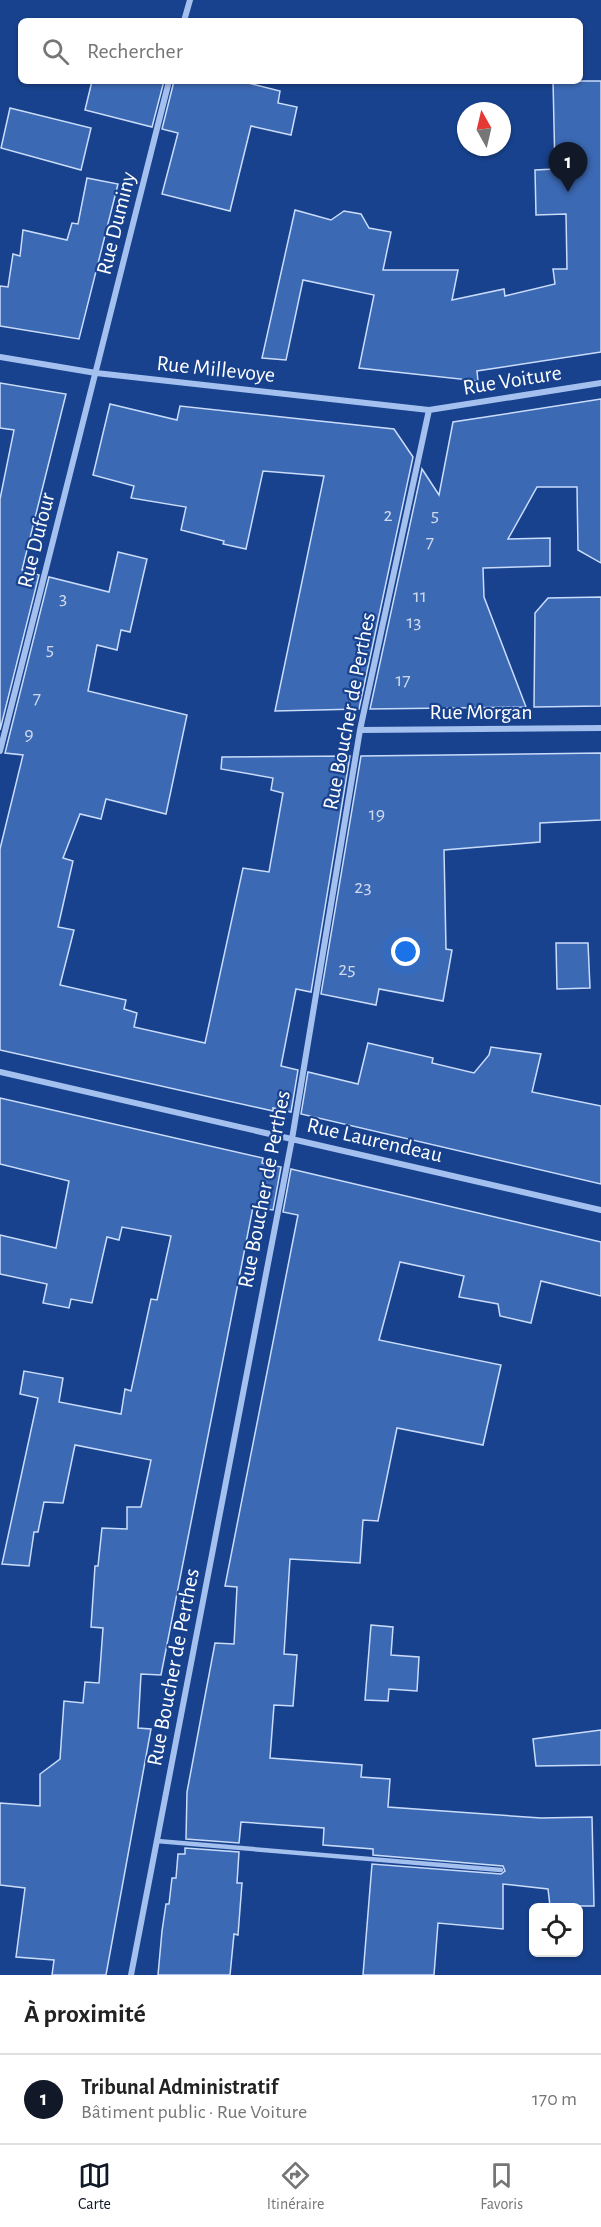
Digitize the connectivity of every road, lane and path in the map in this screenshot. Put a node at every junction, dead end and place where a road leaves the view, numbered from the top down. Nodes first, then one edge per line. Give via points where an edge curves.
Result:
1 (190, 0) edge
2 (185, 18) edge
3 (168, 84) edge
4 (0, 357) edge
5 (96, 373) junction
6 (601, 383) edge
7 (429, 410) junction
8 (601, 728) edge
9 (360, 730) junction
10 (0, 752) edge
11 (0, 1072) edge
12 (292, 1139) junction
13 (601, 1209) edge
14 (157, 1840) junction
15 (501, 1870) dead end
16 (131, 1975) edge

1 - 2 street
3 - 5 street, Rue Duminy
4 - 5 street, Rue Millevoye
5 - 7 street, Rue Millevoye
5 - 10 street, Rue Dufour
6 - 7 street, Rue Voiture
7 - 9 street, Rue Boucher de Perthes
8 - 9 street, Rue Morgan
9 - 12 street, Rue Boucher de Perthes
11 - 12 street, Rue Laurendeau
12 - 13 street, Rue Laurendeau
12 - 14 street, Rue Boucher de Perthes
14 - 15 lane
14 - 16 street, Rue Boucher de Perthes

